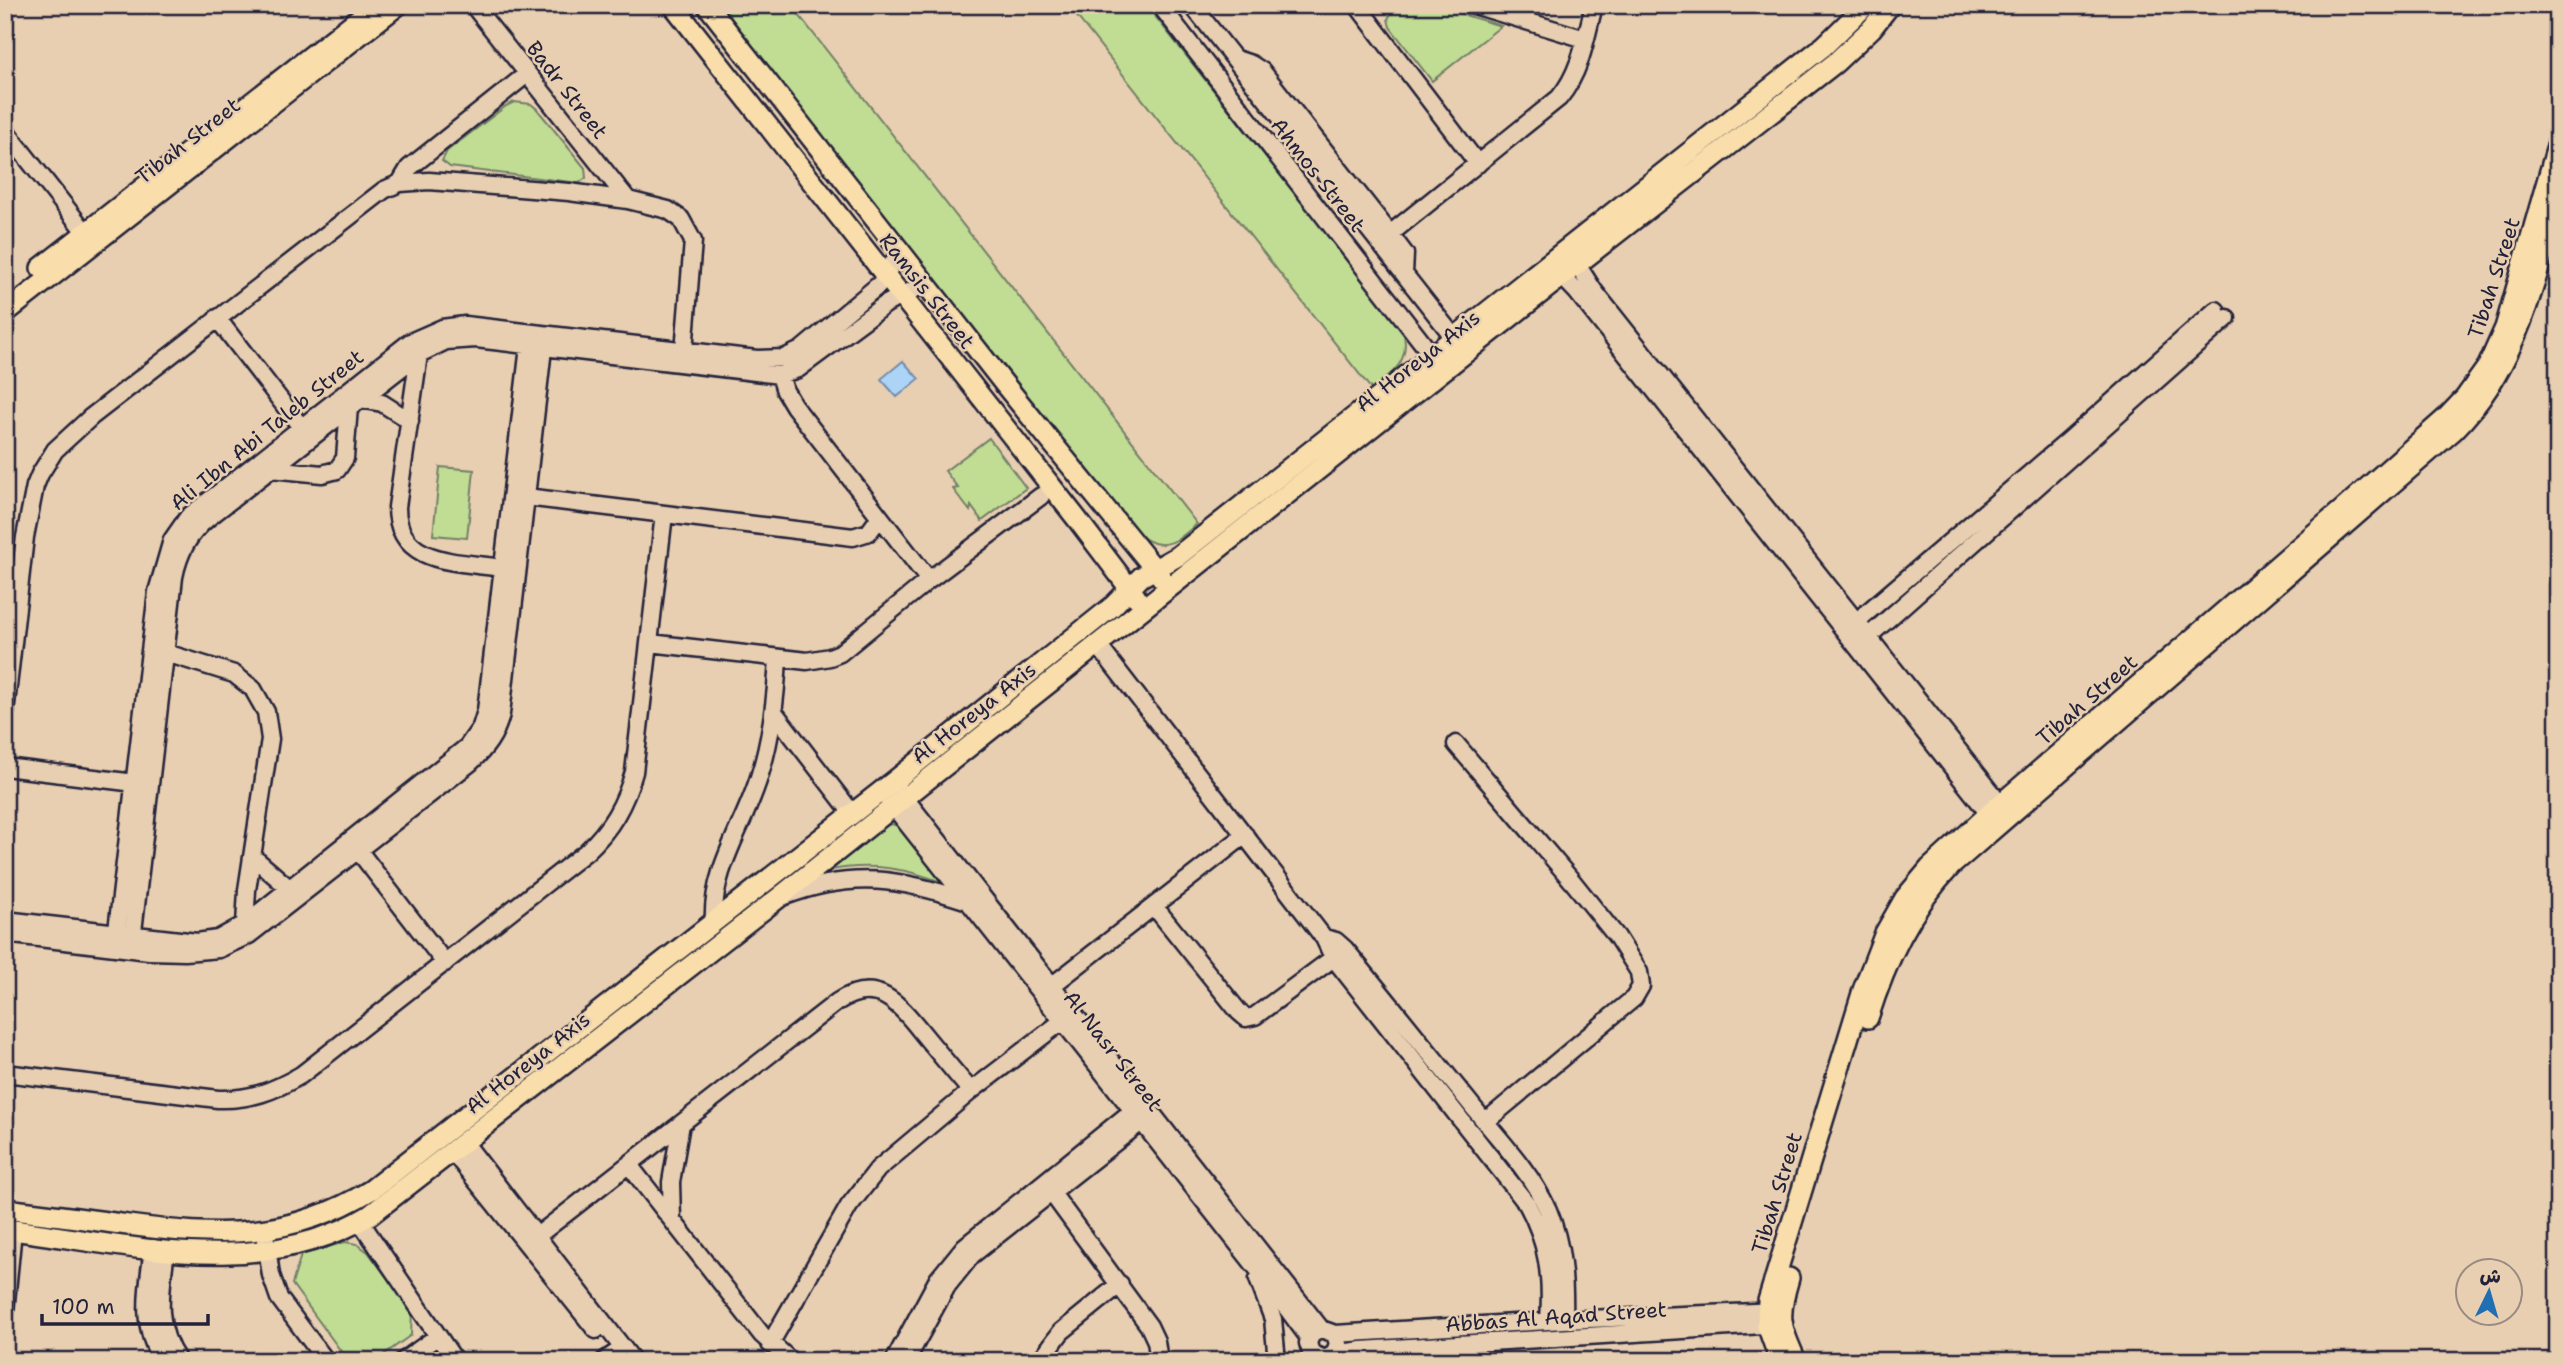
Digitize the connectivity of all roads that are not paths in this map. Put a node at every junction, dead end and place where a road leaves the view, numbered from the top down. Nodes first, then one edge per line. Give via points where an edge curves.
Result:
1 (376, 5) edge
2 (398, 5) edge
3 (473, 5) edge
4 (673, 5) edge
5 (707, 5) edge
6 (1160, 5) edge
7 (1474, 5) edge
8 (1594, 5) edge
9 (1866, 5) edge
10 (1890, 5) edge
11 (1195, 8) edge
12 (1365, 8) edge
13 (1177, 27) junction
14 (1586, 38) junction
15 (1236, 59) junction
16 (527, 74) junction
17 (5, 130) edge
18 (218, 138) junction
19 (2558, 143) edge
20 (1478, 164) junction
21 (397, 190) junction
22 (2558, 199) edge
23 (628, 200) junction
24 (86, 233) junction
25 (1390, 234) junction
26 (901, 250) junction
27 (1563, 263) junction
28 (1404, 274) junction
29 (887, 276) junction
30 (926, 282) junction
31 (901, 295) junction
32 (5, 297) edge
33 (5, 313) edge
34 (216, 318) junction
35 (537, 340) junction
36 (1460, 345) junction
37 (684, 351) junction
38 (419, 354) junction
39 (1437, 363) junction
40 (780, 375) junction
41 (354, 403) junction
42 (410, 421) junction
43 (301, 427) junction
44 (271, 469) junction
45 (1041, 496) dead end
46 (526, 497) junction
47 (664, 513) junction
48 (2346, 515) junction
49 (880, 517) junction
50 (502, 568) junction
51 (1155, 569) junction
52 (929, 580) junction
53 (1169, 587) junction
54 (1129, 588) junction
55 (1144, 608) junction
56 (1851, 627) junction
57 (1862, 641) junction
58 (650, 643) junction
59 (1097, 644) junction
60 (1061, 647) junction
61 (166, 653) junction
62 (778, 658) junction
63 (1074, 663) junction
64 (774, 712) junction
65 (5, 713) edge
66 (1456, 744) dead end
67 (5, 767) edge
68 (135, 783) junction
69 (893, 794) junction
70 (852, 813) junction
71 (1999, 814) junction
72 (1245, 835) junction
73 (358, 850) junction
74 (253, 857) junction
75 (289, 888) junction
76 (974, 897) junction
77 (777, 899) junction
78 (1154, 906) junction
79 (5, 920) edge
80 (714, 921) junction
81 (245, 923) junction
82 (5, 934) edge
83 (124, 941) junction
84 (1339, 953) junction
85 (444, 963) junction
86 (1047, 990) junction
87 (1068, 1017) junction
88 (5, 1073) edge
89 (971, 1091) junction
90 (1142, 1112) junction
91 (1485, 1122) junction
92 (681, 1124) junction
93 (458, 1147) junction
94 (628, 1165) junction
95 (1051, 1192) junction
96 (5, 1209) edge
97 (672, 1220) junction
98 (360, 1221) junction
99 (9, 1229) edge
100 (265, 1231) junction
101 (537, 1236) junction
102 (159, 1249) junction
103 (268, 1251) junction
104 (1251, 1260) junction
105 (1120, 1284) junction
106 (5, 1312) edge
107 (1773, 1318) junction
108 (1557, 1321) junction
109 (438, 1336) junction
110 (1316, 1342) edge
111 (770, 1344) junction
112 (622, 1357) edge
113 (1328, 1358) edge
114 (163, 1361) edge
115 (178, 1361) edge
116 (326, 1361) edge
117 (403, 1361) edge
118 (455, 1361) edge
119 (791, 1361) edge
120 (894, 1361) edge
121 (906, 1361) edge
122 (1040, 1361) edge
123 (1159, 1361) edge
124 (1277, 1361) edge
125 (1780, 1361) edge
126 (1796, 1361) edge

1 - 18 main road, Tibah Street
2 - 18 main road, Tibah Street
3 - 16 street, Badr Street
4 - 29 main road, Ramsis Street
5 - 26 main road, Ramsis Street
6 - 13 street, Ahmos Street
7 - 14 street
8 - 14 street
9 - 27 main road, Al Horeya Axis via 1824,46
10 - 27 main road, Al Horeya Axis via 1835,63
11 - 13 street
11 - 15 street, Ahmos Street
12 - 20 street
13 - 39 street, Ahmos Street
14 - 20 street via 1573,78 1559,98
15 - 25 street via 1262,71
15 - 28 street, Ahmos Street
16 - 21 street via 410,168
16 - 23 street, Badr Street
17 - 24 street
18 - 24 main road, Tibah Street
18 - 33 main road, Tibah Street
19 - 48 main road, Tibah Street via 2511,312 2488,366 2446,418
20 - 25 street
21 - 23 street via 429,181
21 - 34 street via 376,196
22 - 48 main road, Tibah Street via 2519,330 2490,388 2454,429
23 - 37 street via 667,210 681,219 690,233 694,249
24 - 32 main road, Tibah Street
25 - 28 street via 1405,254
26 - 29 street, Ali Ibn Abi Taleb Street
26 - 30 main road, Ramsis Street
27 - 36 main road, Al Horeya Axis
27 - 56 street via 1712,461
28 - 36 street, Ahmos Street
29 - 31 main road, Ramsis Street
29 - 37 street, Ali Ibn Abi Taleb Street via 792,355 766,360
30 - 31 street
30 - 51 main road, Ramsis Street
31 - 40 street via 798,369
31 - 54 main road, Ramsis Street
34 - 43 street
34 - 65 street via 77,428 40,474 24,537
35 - 37 street, Ali Ibn Abi Taleb Street
35 - 38 street, Ali Ibn Abi Taleb Street via 446,341
35 - 40 street, Ali Ibn Abi Taleb Street
35 - 43 street, Ali Ibn Abi Taleb Street via 465,325 431,331 410,342
35 - 46 street
35 - 50 street
36 - 39 main road, Al Horeya Axis
38 - 41 street, Ali Ibn Abi Taleb Street
38 - 42 street
39 - 51 main road, Al Horeya Axis
39 - 53 main road, Al Horeya Axis
40 - 49 street via 794,406
41 - 42 street via 392,408
41 - 44 street, Ali Ibn Abi Taleb Street
41 - 44 street via 345,458 337,470 322,474
42 - 50 street via 397,507 401,534 422,553
43 - 68 street, Ali Ibn Abi Taleb Street via 194,512 172,540 157,592
44 - 61 street, Ali Ibn Abi Taleb Street via 199,525 183,548 173,587
45 - 52 street
46 - 47 street
46 - 73 street via 495,733 470,763
47 - 49 street via 853,537 869,532
47 - 58 street
48 - 71 main road, Tibah Street
49 - 52 street
50 - 75 street via 486,711 472,741
51 - 53 main road, Ramsis Street
51 - 54 main road, Al Horeya Axis
52 - 62 street via 840,653 818,660
53 - 55 main road, Al Horeya Axis
54 - 55 main road, Ramsis Street
54 - 60 main road, Al Horeya Axis
55 - 59 main road, Al Horeya Axis
56 - 57 street
56 - 57 street via 2221,314
57 - 71 street
58 - 62 street
58 - 85 street via 634,772 612,823 586,852
59 - 63 main road, Al Horeya Axis
59 - 72 street
60 - 63 main road
60 - 69 main road, Al Horeya Axis
61 - 74 street via 234,674 253,689 266,712 270,739
61 - 83 street, Ali Ibn Abi Taleb Street
62 - 64 street
63 - 69 main road, Al Horeya Axis
64 - 70 street
64 - 80 street via 760,774 717,882
66 - 91 street via 1596,909 1641,979 1634,998
67 - 68 street
68 - 83 street, Ali Ibn Abi Taleb Street
69 - 70 main road, Al Horeya Axis
69 - 76 street, Al Nasr Street
69 - 77 main road, Al Horeya Axis
70 - 80 main road, Al Horeya Axis
71 - 107 main road, Tibah Street via 1917,883 1885,933 1856,1010
72 - 78 street
72 - 84 street
73 - 83 street via 240,941 208,951 167,952
73 - 85 street
74 - 75 street
74 - 81 street
75 - 81 street
76 - 77 street via 871,880 823,884
76 - 86 street, Al Nasr Street
77 - 93 main road, Al Horeya Axis
78 - 84 street via 1246,1018 1255,1016
78 - 86 street
79 - 83 street
80 - 100 main road, Al Horeya Axis via 372,1190 318,1217
81 - 83 street via 207,941
82 - 83 street
84 - 91 street
84 - 108 street via 1527,1204 1547,1254
85 - 88 street via 301,1075 261,1095 218,1099
86 - 87 street, Al Nasr Street
87 - 89 street
87 - 90 street, Al Nasr Street
89 - 92 street via 893,1000 858,992 837,1002
89 - 111 street via 867,1180
90 - 95 street
90 - 104 street, Al Nasr Street
90 - 110 street, Al Nasr Street
90 - 120 street via 964,1247 938,1279
91 - 108 street via 1548,1211 1562,1261
92 - 94 street
92 - 97 street via 671,1182
93 - 98 main road, Al Horeya Axis
93 - 101 street
93 - 112 street
94 - 97 street
94 - 101 street
95 - 105 street
95 - 121 street via 963,1265
96 - 100 main road, Al Horeya Axis via 198,1233
97 - 111 street
98 - 103 main road, Al Horeya Axis via 314,1241
98 - 109 street
99 - 102 main road, Al Horeya Axis
99 - 106 street
100 - 103 street
101 - 112 street
102 - 103 main road, Al Horeya Axis via 214,1254
102 - 114 street via 147,1322
102 - 115 street via 160,1320
103 - 116 street via 279,1298
104 - 110 street, Al Nasr Street
104 - 124 street via 1273,1319
105 - 122 street via 1061,1332
105 - 123 street via 1149,1325
107 - 108 street, Abbas Al Aqad Street
107 - 113 street, Abbas Al Aqad Street via 1362,1350
107 - 125 main road
107 - 126 main road
108 - 110 street, Abbas Al Aqad Street
109 - 117 street
109 - 118 street
110 - 113 street via 1315,1356
110 - 113 street via 1338,1344
111 - 119 street

